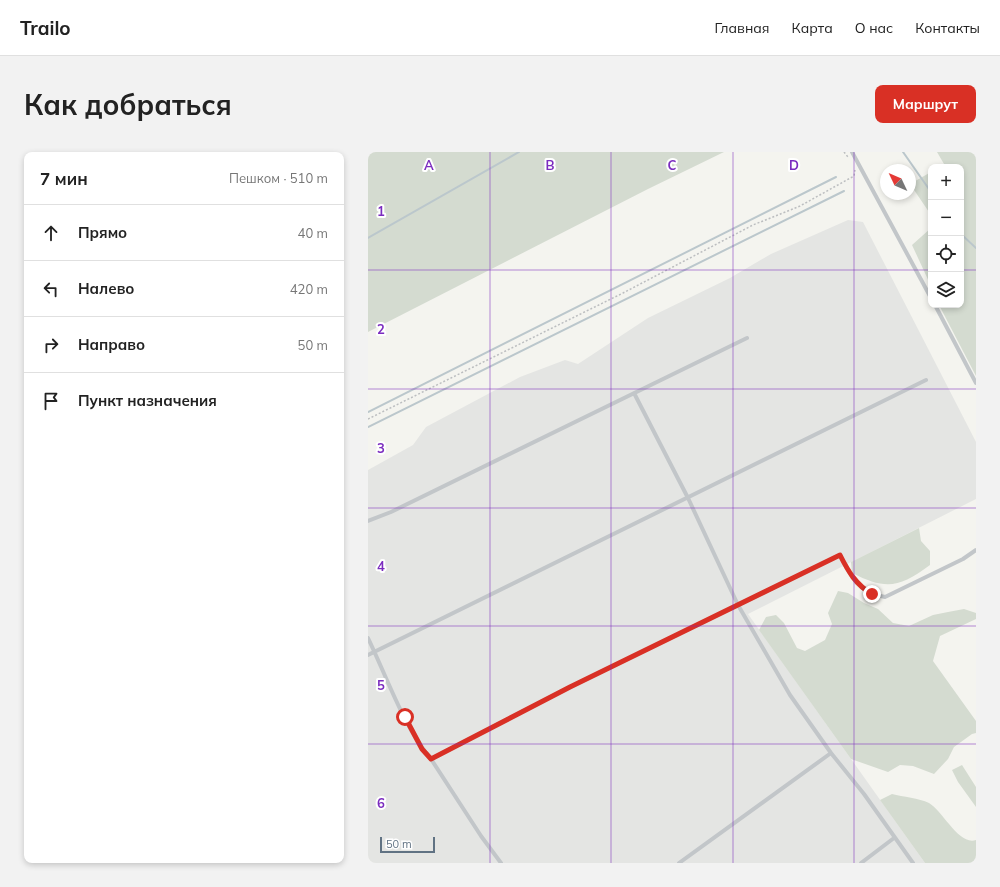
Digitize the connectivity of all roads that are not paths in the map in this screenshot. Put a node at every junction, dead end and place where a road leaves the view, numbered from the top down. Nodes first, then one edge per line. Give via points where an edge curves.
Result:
1 (852, 152) edge
2 (928, 292) edge
3 (937, 308) edge
4 (747, 338) dead end
5 (926, 380) dead end
6 (976, 383) edge
7 (634, 393) junction
8 (688, 498) junction
9 (368, 521) edge
10 (976, 550) edge
11 (738, 605) junction
12 (368, 638) edge
13 (375, 652) junction
14 (368, 655) edge
15 (831, 753) junction
16 (431, 759) junction
17 (894, 838) junction
18 (501, 863) edge
19 (679, 863) edge
20 (861, 863) edge
21 (913, 863) edge

1 - 2 lane
3 - 6 lane
4 - 7 lane
5 - 8 lane
7 - 8 lane
7 - 9 lane via 398,509
8 - 11 lane
8 - 13 lane
10 - 11 lane via 885,597 862,588 840,555
11 - 15 lane via 790,695
11 - 16 lane via 570,687
12 - 13 lane
13 - 14 lane
13 - 16 lane via 405,717 422,749
15 - 17 lane via 864,794
15 - 19 lane
16 - 18 lane
17 - 20 lane
17 - 21 lane

